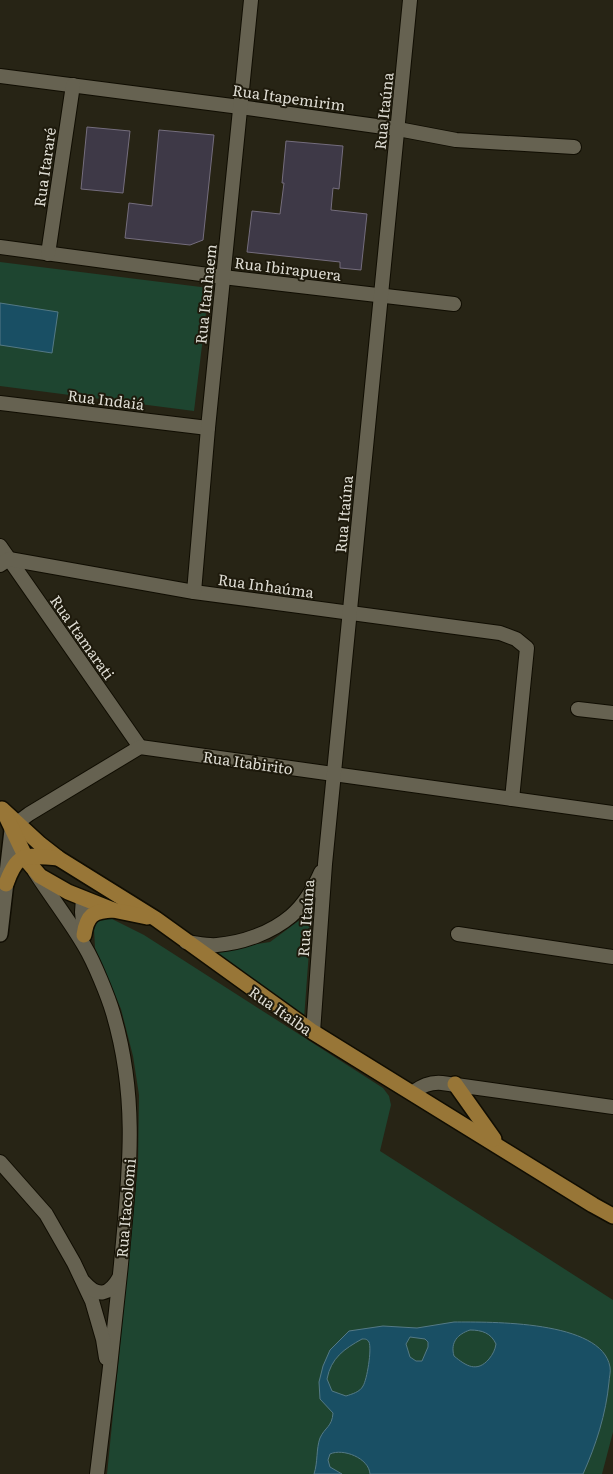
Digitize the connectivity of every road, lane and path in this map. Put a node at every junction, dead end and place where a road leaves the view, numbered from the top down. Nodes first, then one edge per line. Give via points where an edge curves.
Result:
1 (250, 0) edge
2 (410, 0) edge
3 (0, 76) edge
4 (72, 85) junction
5 (240, 107) junction
6 (398, 129) junction
7 (574, 147) dead end
8 (0, 247) edge
9 (48, 254) junction
10 (223, 277) junction
11 (380, 296) junction
12 (454, 304) dead end
13 (0, 403) edge
14 (208, 428) junction
15 (0, 546) edge
16 (4, 562) edge
17 (194, 592) junction
18 (350, 612) junction
19 (578, 709) dead end
20 (613, 713) edge
21 (140, 747) junction
22 (334, 774) junction
23 (512, 799) junction
24 (1, 807) edge
25 (613, 813) edge
26 (15, 826) junction
27 (58, 858) junction
28 (27, 859) junction
29 (325, 864) junction
30 (80, 871) junction
31 (6, 884) junction
32 (83, 898) junction
33 (112, 910) junction
34 (156, 919) junction
35 (0, 934) edge
36 (458, 934) dead end
37 (85, 942) junction
38 (185, 942) junction
39 (613, 957) edge
40 (313, 1032) junction
41 (455, 1084) junction
42 (412, 1093) junction
43 (613, 1106) edge
44 (501, 1148) junction
45 (0, 1162) edge
46 (593, 1205) junction
47 (613, 1216) edge
48 (613, 1223) edge
49 (119, 1278) junction
50 (82, 1280) junction
51 (109, 1379) junction
52 (98, 1474) edge

1 - 5 street, Rua Itanhaem
2 - 6 street, Rua Itaúna
3 - 4 street, Rua Itapemirim
4 - 5 street, Rua Itapemirim
4 - 9 street, Rua Itararé
5 - 6 street, Rua Itapemirim
5 - 10 street, Rua Itanhaem
6 - 7 street, Rua Itapemirim via 456,140
6 - 11 street, Rua Itaúna
8 - 9 street, Rua Ibirapuera
9 - 10 street, Rua Ibirapuera
10 - 11 street, Rua Ibirapuera
10 - 14 street, Rua Itanhaem
11 - 12 street, Rua Ibirapuera
11 - 18 street, Rua Itaúna
13 - 14 street, Rua Indaiá
14 - 17 street, Rua Itanhaem
15 - 16 street, Rua Itamarati
16 - 17 street, Rua Inhaúma
16 - 21 street, Rua Itamarati
17 - 18 street, Rua Inhaúma
18 - 22 street, Rua Itaúna
18 - 23 street, Rua Inhaúma via 500,633 516,639 527,648
19 - 20 street
21 - 22 street, Rua Itabirito
21 - 26 street via 29,814
22 - 23 street, Rua Itabirito
22 - 29 street, Rua Itaúna
23 - 25 street, Rua Itabirito
24 - 26 main road
26 - 27 main road, Rua Itaiba
26 - 28 main road, Rua Itaiba
26 - 31 street
27 - 28 main road via 32,855
27 - 30 main road, Rua Itaiba
28 - 31 main road via 13,866
28 - 32 main road, Rua Itaiba via 40,876
28 - 37 street, Rua Itacolomi
29 - 38 street via 312,891 291,916 267,931 240,942 214,946
29 - 40 street, Rua Itaúna
30 - 32 main road
30 - 34 main road, Rua Itaiba
31 - 35 street
32 - 33 main road, Rua Itaiba
32 - 37 street, Rua Itacolomi
33 - 34 main road, Rua Itaiba
33 - 37 main road via 93,914 87,921
34 - 38 main road, Rua Itaiba
36 - 39 street
37 - 49 street, Rua Itacolomi via 112,1012 129,1097 130,1166
38 - 40 main road, Rua Itaiba
40 - 42 main road, Rua Itaiba
41 - 42 street via 432,1082
41 - 43 street
41 - 44 main road
42 - 44 main road, Rua Itaiba
44 - 46 main road, Rua Itaiba
45 - 50 street via 46,1214
46 - 47 main road, Rua Itaiba
46 - 48 main road, Rua Itaiba
49 - 50 street via 114,1286 99,1293
49 - 51 street, Rua Itacolomi
50 - 51 street via 103,1338
51 - 52 street, Rua Itacolomi

